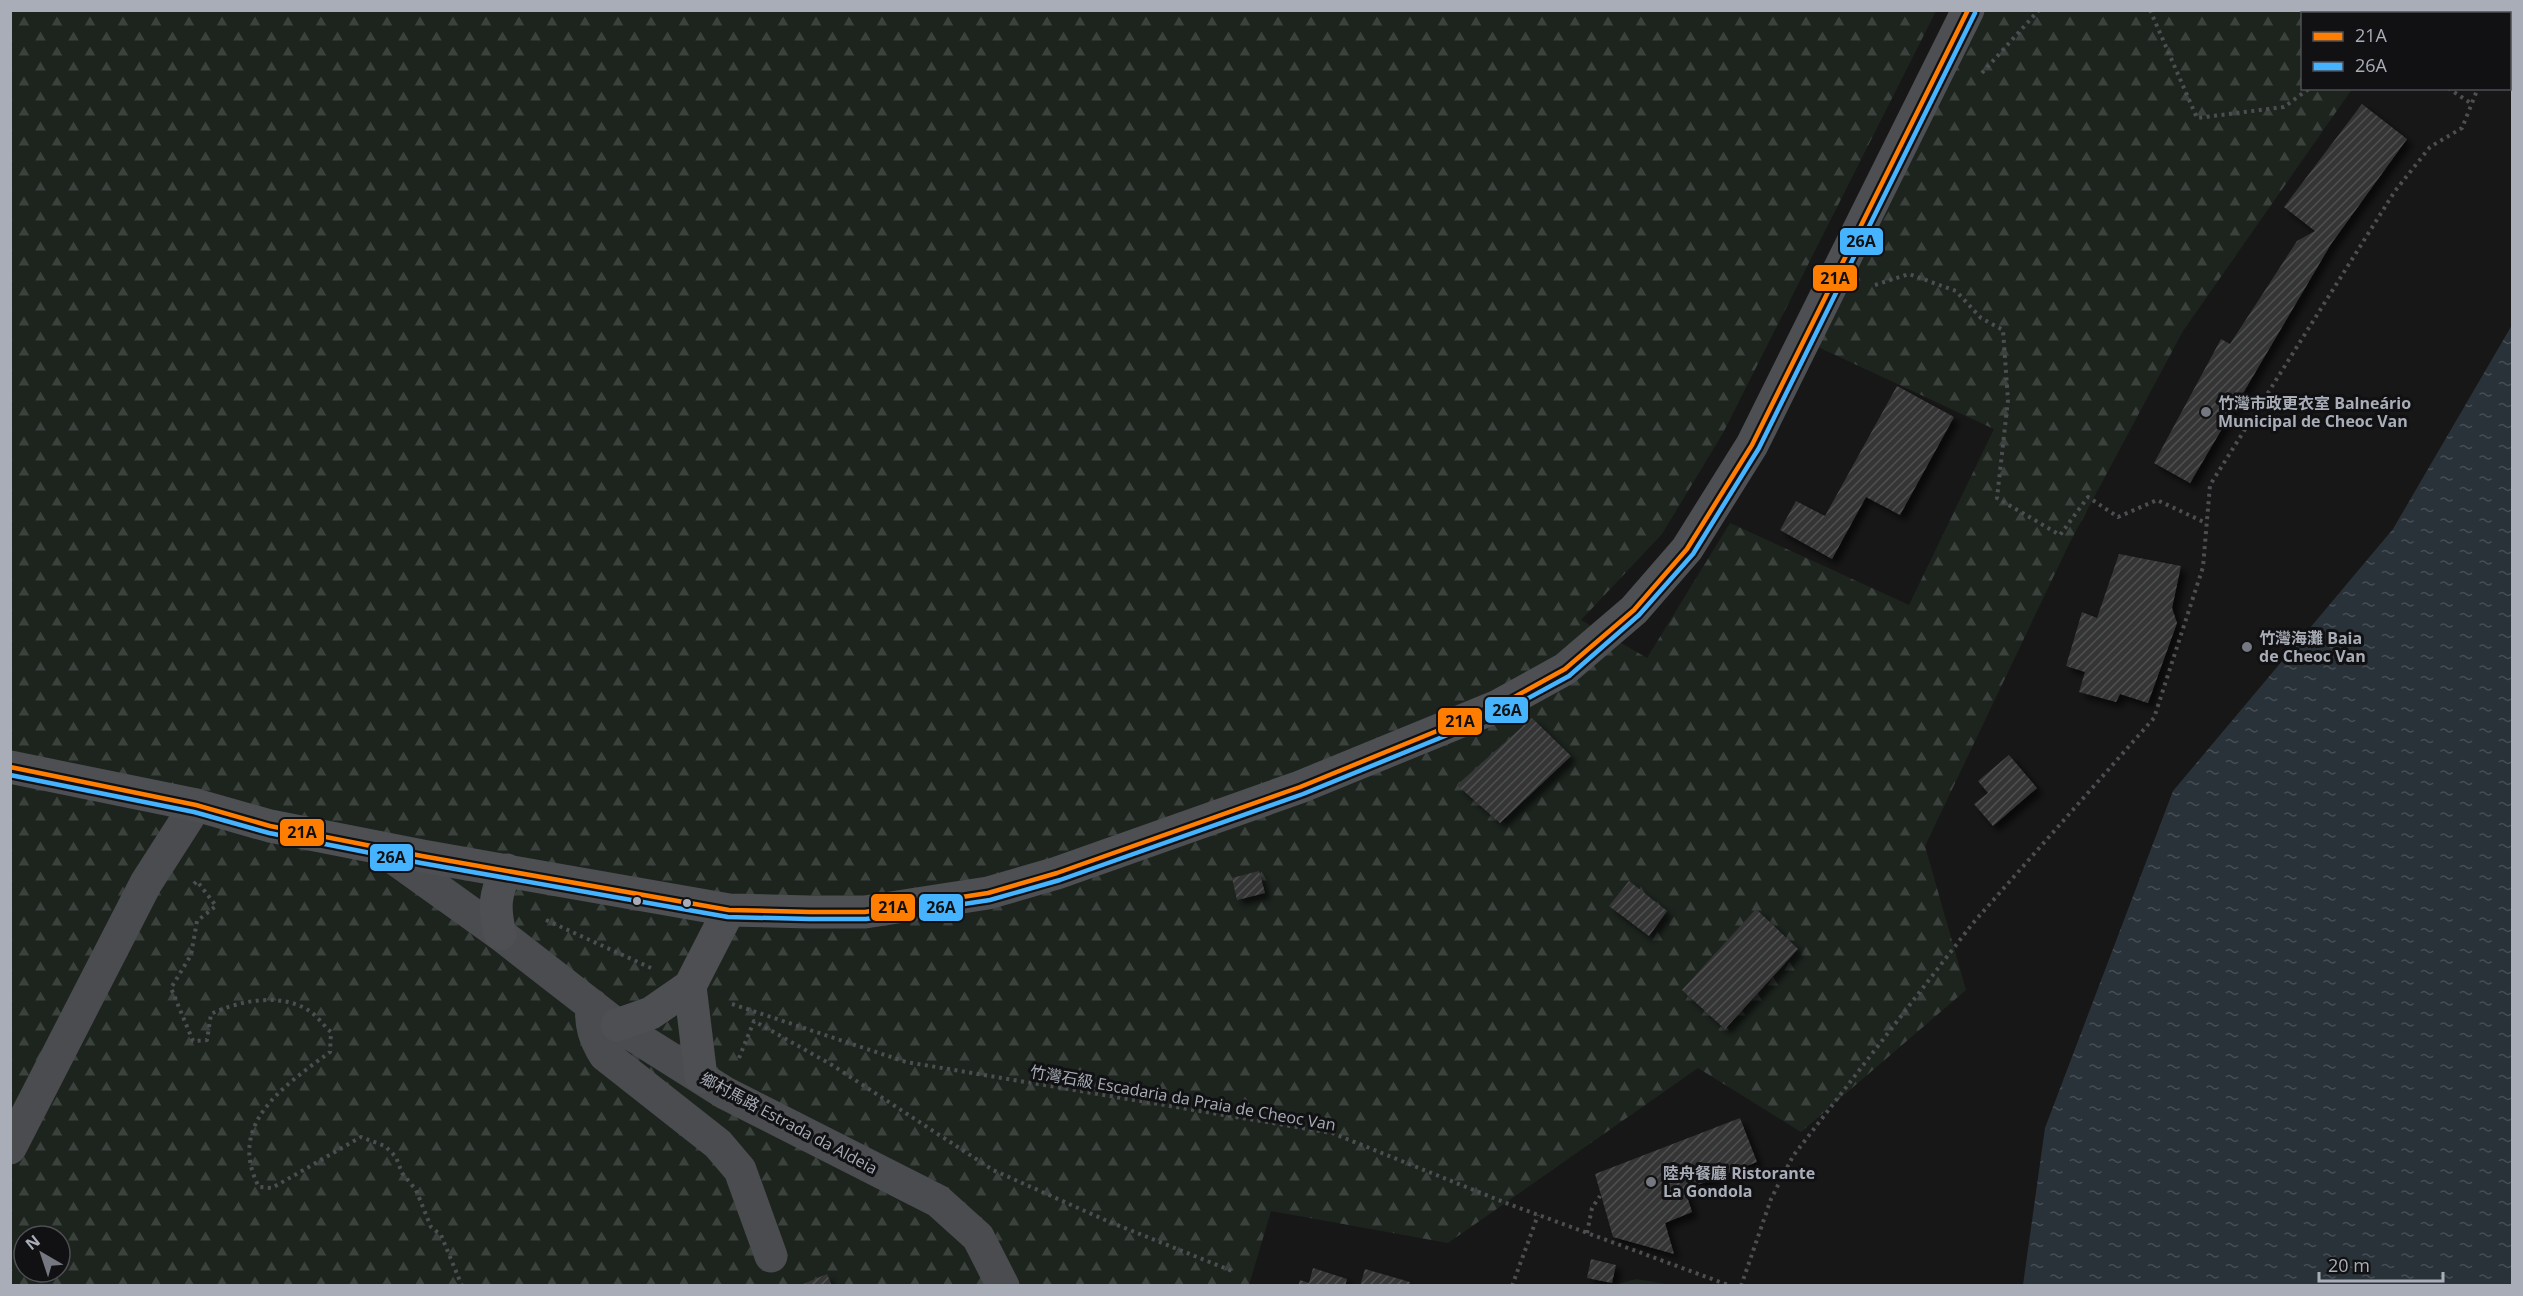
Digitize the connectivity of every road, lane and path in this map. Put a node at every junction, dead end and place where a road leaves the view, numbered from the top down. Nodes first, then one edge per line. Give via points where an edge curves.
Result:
1 (1968, 10) edge
2 (2039, 10) edge
3 (2150, 10) edge
4 (1942, 63) junction
5 (2307, 90) edge
6 (2451, 90) edge
7 (2477, 90) edge
8 (2472, 104) junction
9 (1823, 301) junction
10 (2206, 523) junction
11 (10, 767) edge
12 (196, 806) junction
13 (380, 848) junction
14 (507, 870) junction
15 (729, 910) junction
16 (207, 914) dead end
17 (510, 941) junction
18 (690, 986) junction
19 (592, 1005) junction
20 (754, 1021) dead end
21 (617, 1026) junction
22 (701, 1077) junction
23 (10, 1148) edge
24 (1600, 1196) dead end
25 (1538, 1215) junction
26 (1587, 1233) junction
27 (771, 1257) dead end
28 (1232, 1271) dead end
29 (462, 1286) edge
30 (1003, 1286) edge
31 (1512, 1286) edge
32 (1731, 1286) edge
33 (1741, 1286) edge

1 - 4 main road
2 - 4 path via 1975,81
3 - 5 path via 2197,118 2284,107
4 - 9 main road
6 - 8 path
7 - 8 path
8 - 10 path via 2463,128 2430,147 2395,191 2210,485
9 - 10 path via 1910,274 1956,291 1981,318 2003,330 2008,400 1997,498 2060,536 2088,497 2118,517 2157,500
9 - 15 main road via 1752,445 1687,549 1634,610 1565,669 1498,706 1300,787 1057,873 988,893 865,912
10 - 33 path via 2204,567 2154,718 1973,924 1793,1156 1771,1199
11 - 12 main road
12 - 13 main road via 270,826
12 - 23 street via 146,883
13 - 14 main road
13 - 17 street, 鄉村馬路 Estrada da Aldeia
14 - 15 main road
14 - 17 main road via 497,888 494,907
15 - 18 main road
16 - 29 path via 197,921 191,955 171,988 193,1041 207,1041 211,1014 235,1003 291,1001 312,1012 331,1032 330,1052 285,1085 250,1130 247,1154 259,1187 272,1188 361,1137 385,1146 416,1190 431,1227 441,1235
17 - 18 path, 竹灣石級 Escadaria da Praia de Cheoc Van via 547,919
17 - 19 street, 鄉村馬路 Estrada da Aldeia
18 - 21 main road via 651,1013
18 - 22 main road
18 - 25 path, 竹灣石級 Escadaria da Praia de Cheoc Van via 741,1008 906,1062 1332,1133
19 - 21 street, 鄉村馬路 Estrada da Aldeia
19 - 27 street via 590,1020 605,1056 718,1144 740,1170
20 - 28 path via 832,1065 993,1170
21 - 22 street, 鄉村馬路 Estrada da Aldeia
22 - 30 street, 鄉村馬路 Estrada da Aldeia via 725,1093 938,1201 978,1237
24 - 26 path via 1592,1208
25 - 26 path, 竹灣石級 Escadaria da Praia de Cheoc Van
25 - 31 path
26 - 32 path, 竹灣石級 Escadaria da Praia de Cheoc Van

